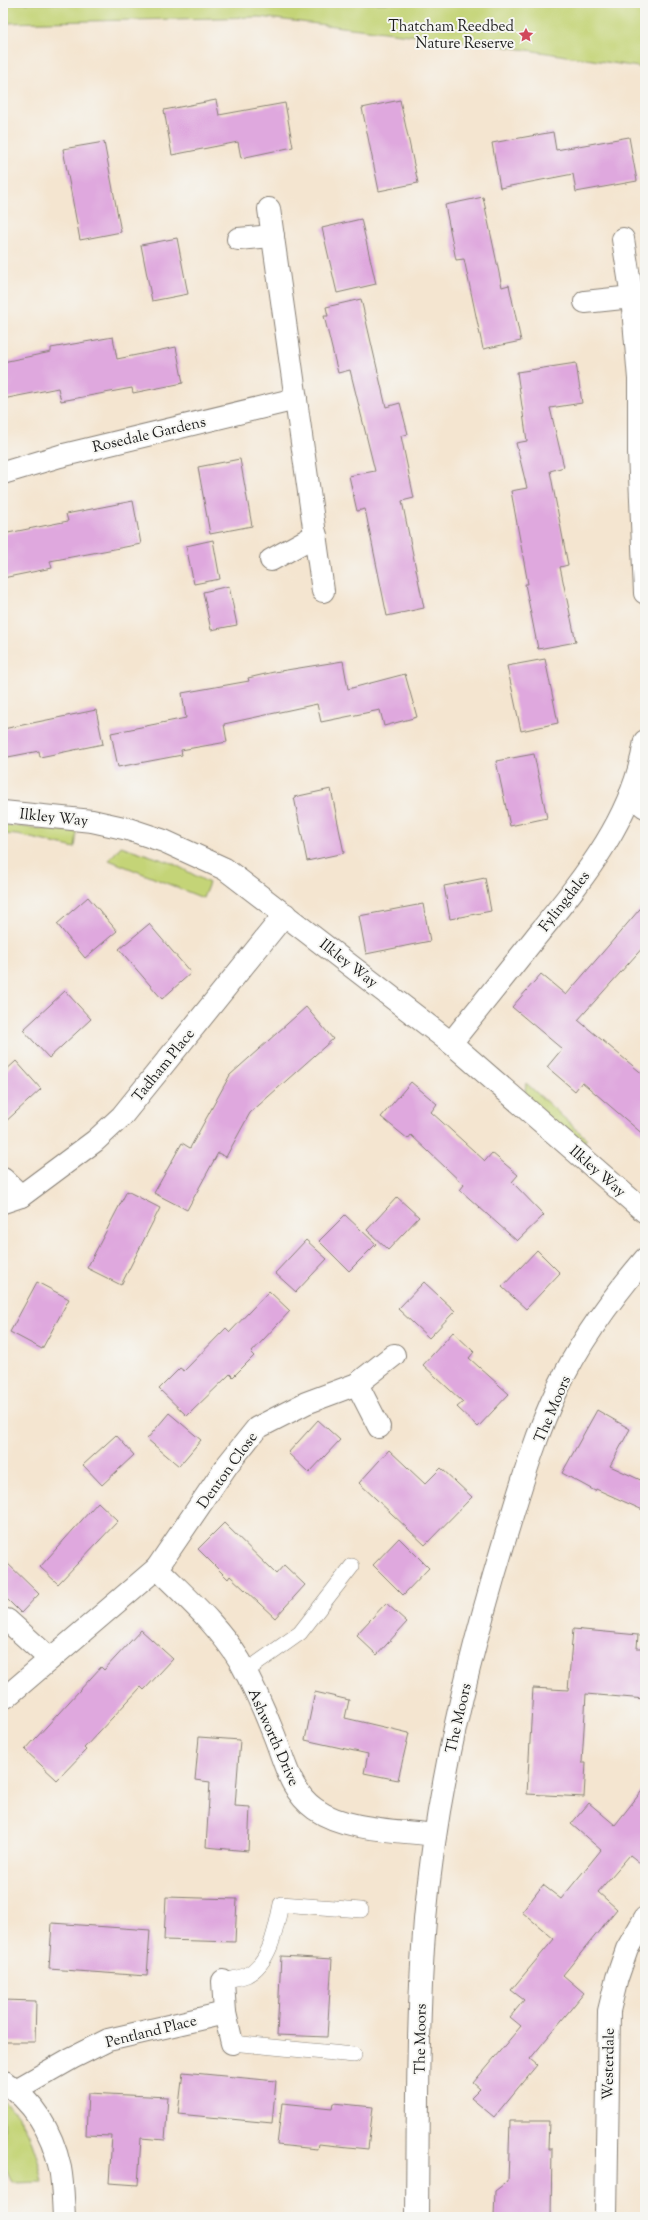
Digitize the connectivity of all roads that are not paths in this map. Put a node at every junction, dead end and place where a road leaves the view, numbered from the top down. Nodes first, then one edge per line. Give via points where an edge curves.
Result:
1 (269, 209) dead end
2 (273, 236) junction
3 (238, 239) dead end
4 (623, 239) dead end
5 (632, 297) junction
6 (585, 302) dead end
7 (296, 399) junction
8 (3, 473) edge
9 (316, 535) junction
10 (271, 560) dead end
11 (323, 591) dead end
12 (645, 593) edge
13 (645, 741) edge
14 (638, 801) edge
15 (3, 812) edge
16 (285, 914) junction
17 (452, 1043) junction
18 (3, 1180) edge
19 (12, 1199) edge
20 (645, 1212) edge
21 (645, 1259) edge
22 (394, 1355) dead end
23 (357, 1384) junction
24 (379, 1427) dead end
25 (352, 1566) dead end
26 (157, 1568) junction
27 (7, 1620) dead end
28 (50, 1659) junction
29 (245, 1672) junction
30 (6, 1697) dead end
31 (435, 1835) junction
32 (361, 1910) dead end
33 (645, 1918) edge
34 (223, 1980) joint
35 (225, 2013) junction
36 (232, 2043) joint
37 (354, 2055) dead end
38 (10, 2086) edge
39 (64, 2217) edge
40 (416, 2217) edge
41 (606, 2217) edge

1 - 2 street
2 - 3 street
2 - 7 street
4 - 5 street
5 - 6 street
5 - 12 street via 639,379 639,452
7 - 8 street, Rosedale Gardens via 60,456
7 - 9 street
9 - 10 street
9 - 11 street
13 - 14 street, Fylingdales
14 - 17 street, Fylingdales via 570,895
15 - 16 street, Ilkley Way via 92,821 164,841 225,869
16 - 17 street, Ilkley Way
16 - 19 street, Tadham Place via 122,1116 95,1141
17 - 20 street, Ilkley Way
18 - 19 street, Tadham Place
21 - 31 street, The Moors via 610,1301 581,1346 557,1389 536,1446 489,1591 452,1740
22 - 23 street, Denton Close
23 - 24 street
23 - 26 street, Denton Close via 306,1403 257,1428 228,1464
25 - 29 lane via 300,1633
26 - 28 street
26 - 29 street, Ashworth Drive via 215,1626
27 - 28 street
28 - 30 street
29 - 31 street, Ashworth Drive via 273,1731 286,1770 297,1790 314,1809 348,1824
31 - 40 street, The Moors via 425,1919 420,2017
32 - 34 lane via 281,1904 275,1935 262,1960 247,1975
33 - 41 street, Westerdale via 627,1949 609,2011
34 - 35 street
35 - 36 street
35 - 38 street, Pentland Place via 108,2040
36 - 37 lane
38 - 39 street via 44,2121 60,2168

